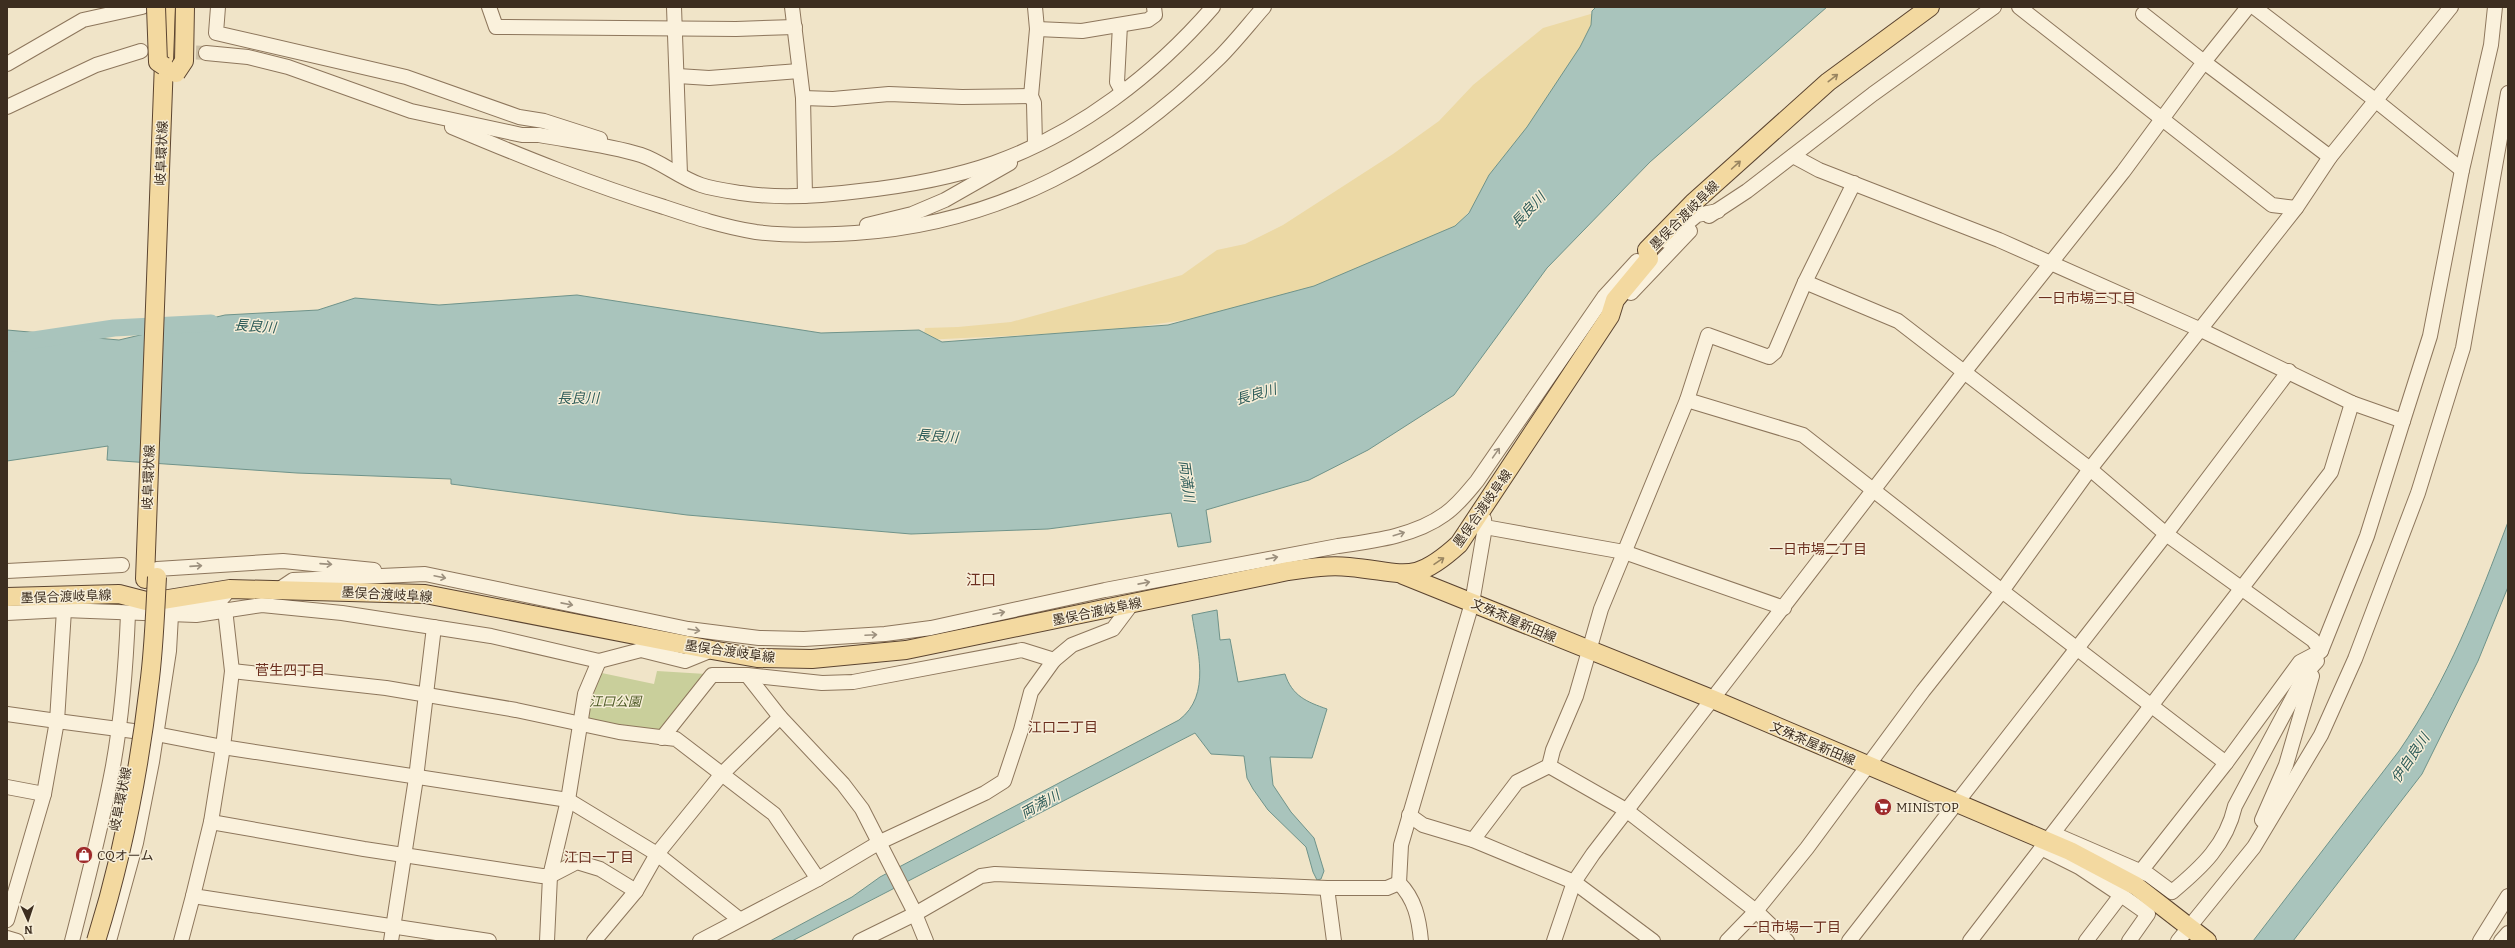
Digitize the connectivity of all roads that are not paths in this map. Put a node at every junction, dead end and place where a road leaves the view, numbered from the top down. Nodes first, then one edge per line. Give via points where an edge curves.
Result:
1 (142, 7) edge
2 (156, 7) edge
3 (166, 7) edge
4 (178, 7) edge
5 (185, 7) edge
6 (218, 7) edge
7 (489, 7) edge
8 (674, 7) edge
9 (792, 7) edge
10 (1035, 7) edge
11 (1154, 7) edge
12 (1214, 7) edge
13 (1264, 7) edge
14 (1930, 7) edge
15 (1994, 7) edge
16 (2019, 7) edge
17 (2248, 7) edge
18 (2254, 7) edge
19 (2451, 7) edge
20 (2495, 7) edge
21 (121, 9) edge
22 (2143, 14) dead end
23 (1120, 25) junction
24 (795, 27) junction
25 (673, 28) junction
26 (1037, 29) junction
27 (171, 32) junction
28 (141, 51) tunnel mouth
29 (206, 53) tunnel mouth
30 (2204, 62) junction
31 (7, 64) edge
32 (170, 69) junction
33 (798, 71) junction
34 (678, 76) junction
35 (1122, 91) junction
36 (2508, 93) edge
37 (1031, 96) junction
38 (803, 98) junction
39 (2376, 100) junction
40 (7, 108) edge
41 (420, 114) junction
42 (2162, 118) junction
43 (1031, 147) junction
44 (627, 152) junction
45 (1793, 156) junction
46 (2330, 157) junction
47 (2462, 170) junction
48 (680, 174) junction
49 (1854, 184) junction
50 (805, 196) junction
51 (2296, 208) junction
52 (1718, 211) junction
53 (829, 234) junction
54 (1647, 250) junction
55 (2050, 264) junction
56 (1805, 282) junction
57 (1610, 316) junction
58 (2199, 329) junction
59 (2289, 371) junction
60 (1965, 372) junction
61 (1687, 400) junction
62 (2352, 403) junction
63 (2403, 421) junction
64 (2090, 469) junction
65 (1874, 491) junction
66 (1484, 508) junction
67 (1485, 527) junction
68 (2166, 534) junction
69 (1624, 552) junction
70 (122, 565) dead end
71 (153, 569) junction
72 (7, 571) edge
73 (401, 574) junction
74 (1403, 575) junction
75 (2241, 588) junction
76 (230, 589) junction
77 (278, 590) junction
78 (2002, 591) junction
79 (7, 597) edge
80 (1472, 603) junction
81 (1131, 605) junction
82 (1784, 608) junction
83 (64, 610) junction
84 (225, 610) junction
85 (7, 613) edge
86 (128, 614) junction
87 (171, 615) junction
88 (434, 627) junction
89 (804, 639) junction
90 (2076, 648) junction
91 (712, 650) junction
92 (906, 650) junction
93 (1590, 652) junction
94 (2319, 656) junction
95 (1054, 660) junction
96 (599, 661) junction
97 (232, 671) junction
98 (747, 675) junction
99 (425, 695) junction
100 (1712, 699) junction
101 (2151, 706) junction
102 (7, 714) edge
103 (780, 717) junction
104 (57, 721) junction
105 (579, 724) junction
106 (118, 730) junction
107 (156, 734) junction
108 (662, 738) junction
109 (223, 747) junction
110 (2226, 763) junction
111 (1549, 766) junction
112 (1868, 766) junction
113 (722, 775) junction
114 (416, 778) junction
115 (7, 787) edge
116 (44, 794) junction
117 (568, 800) junction
118 (1957, 804) junction
119 (1626, 810) junction
120 (1409, 816) junction
121 (211, 822) junction
122 (1473, 840) junction
123 (2048, 841) junction
124 (881, 845) junction
125 (2254, 847) junction
126 (405, 854) junction
127 (657, 854) junction
128 (2141, 871) junction
129 (550, 876) junction
130 (818, 879) junction
131 (1574, 882) junction
132 (1399, 883) junction
133 (1327, 888) junction
134 (636, 891) junction
135 (2121, 895) junction
136 (193, 896) junction
137 (2508, 896) edge
138 (914, 911) junction
139 (1756, 911) junction
140 (740, 919) junction
141 (7, 920) edge
142 (393, 927) junction
143 (2508, 933) edge
144 (2194, 936) edge
145 (7, 938) edge
146 (17, 941) edge
147 (72, 941) edge
148 (84, 941) edge
149 (96, 941) edge
150 (109, 941) edge
151 (181, 941) edge
152 (391, 941) edge
153 (489, 941) edge
154 (547, 941) edge
155 (594, 941) edge
156 (700, 941) edge
157 (860, 941) edge
158 (926, 941) edge
159 (1334, 941) edge
160 (1421, 941) edge
161 (1554, 941) edge
162 (1653, 941) edge
163 (1727, 941) edge
164 (1787, 941) edge
165 (1849, 941) edge
166 (1970, 941) edge
167 (2086, 941) edge
168 (2129, 941) edge
169 (2480, 941) edge
170 (2501, 941) edge

1 - 21 street
2 - 32 main road, bridge via 158,62
3 - 27 main road, 岐阜環状線
4 - 27 main road, 岐阜環状線
5 - 32 main road, bridge via 184,61
6 - 44 street via 216,33 406,77 519,117 544,121 616,144
7 - 25 street via 496,26
8 - 25 street
9 - 24 street
10 - 26 street
11 - 23 street via 1155,15 1148,20
12 - 35 street via 1156,66
13 - 53 street via 1221,56 1140,128 1094,158 1047,183 978,211 918,226
54 -> 14 main road, 墨俣合渡岐阜線 via 1693,203 1828,82
15 - 45 street via 1873,94
16 - 42 street
17 - 30 street
18 - 39 street
19 - 39 street
20 - 47 street via 2491,45
21 - 31 street via 83,20
22 - 30 street
23 - 26 street via 1082,31
23 - 35 street via 1117,82
24 - 25 street
24 - 33 street
25 - 34 street
26 - 37 street
27 - 32 main road, 岐阜環状線
28 - 40 street via 96,64
29 - 41 street via 248,57 288,68
30 - 42 street
30 - 46 street
32 - 71 main road, 岐阜環状線
33 - 34 street via 709,78
33 - 38 street
34 - 48 street
35 - 43 street via 1072,126
36 - 125 street via 2463,348 2418,493 2355,659 2321,735
37 - 38 street via 889,94 833,99
37 - 43 street via 1034,103
38 - 50 street
39 - 46 street
39 - 47 street
41 - 44 street via 522,135 539,135
41 - 53 street via 590,182 712,223 757,232
42 - 51 street via 2272,205
42 - 55 street
43 - 50 street via 995,162 942,178 900,187
43 - 53 street via 1014,161 935,205 912,214
44 - 48 street via 641,155
45 - 49 street
45 - 52 street
46 - 51 street
47 - 63 street via 2430,336
48 - 50 street via 701,185 743,193
49 - 55 street via 1999,240
49 - 56 street
51 - 58 street
52 - 54 street via 1696,215 1653,252
52 - 57 street via 1697,224
54 - 57 main road, 墨俣合渡岐阜線 via 1649,259 1615,300
89 -> 54 street via 885,634 931,628 1106,590 1374,541 1444,515 1477,481 1604,297
55 - 58 street
55 - 60 street
56 - 60 street via 1898,321
56 - 61 street via 1775,352 1769,357 1708,335
57 - 66 main road, 墨俣合渡岐阜線
58 - 59 street
58 - 64 street
59 - 62 street
59 - 68 street
60 - 64 street
60 - 65 street
61 - 65 street via 1803,435
61 - 69 street
62 - 63 street
62 - 75 street via 2331,472
63 - 94 street via 2367,536
64 - 68 street
64 - 78 street
65 - 78 street
65 - 82 street
66 - 67 street
74 -> 66 main road, 墨俣合渡岐阜線 via 1426,570 1445,558 1459,544
67 - 69 street
67 - 80 street
68 - 75 street
68 - 90 street
69 - 82 street
69 - 93 street via 1602,609
70 - 72 street
71 -> 73 street via 283,561 355,566
71 - 148 main road, 岐阜環状線 via 122,795 112,844
71 - 149 main road, 岐阜環状線, bridge via 149,685 140,755 124,839
73 - 77 street via 293,580
73 -> 89 street via 425,574 688,629 759,638
74 - 80 main road, 文殊茶屋新田線
74 - 81 main road, 墨俣合渡岐阜線 via 1327,566 1288,571
75 - 94 street via 2313,640
75 - 101 street
76 - 77 main road, 墨俣合渡岐阜線
76 - 79 main road, 墨俣合渡岐阜線 via 150,602 119,594
76 - 87 street via 222,598 178,610
77 - 91 main road, 墨俣合渡岐阜線 via 425,594
78 - 90 street
78 - 112 street
80 - 93 main road, 文殊茶屋新田線
80 - 120 street
81 - 92 main road, 墨俣合渡岐阜線
81 - 95 street via 1113,629 1072,645
82 - 100 street
83 - 85 street
83 - 86 street
83 - 104 street
84 - 87 street via 196,615
84 - 88 street via 262,605
84 - 97 street
86 - 87 street
86 - 106 street via 126,671
87 - 107 street via 169,651
88 - 96 street via 498,637
88 - 99 street
89 - 92 street via 827,647 895,646
90 - 101 street
90 - 118 street
91 - 92 main road, 墨俣合渡岐阜線 via 757,658 812,660
91 - 96 street via 685,661 640,650
93 - 100 main road, 文殊茶屋新田線
93 - 111 street
94 - 110 street via 2300,662
94 - 125 street via 2286,765 2259,826
94 - 128 street via 2306,673 2235,806 2230,825 2202,868 2172,892 2163,883
95 - 98 street via 1022,650 853,682 822,683
95 - 124 street via 1030,692 1021,730 1004,781
96 - 105 street via 585,694
97 - 99 street via 386,688
97 - 109 street
98 - 103 street
98 - 108 street via 712,675
99 - 105 street via 516,710
99 - 114 street
100 - 112 main road, 文殊茶屋新田線
100 - 119 street
101 - 110 street
101 - 123 street
102 - 104 street
103 - 113 street
103 - 124 street via 843,784 862,809
104 - 106 street
104 - 116 street
105 - 108 street
105 - 117 street
106 - 107 street
106 - 147 street via 96,849
107 - 109 street
107 - 150 street via 136,843
108 - 113 street via 676,739
109 - 114 street
109 - 121 street
110 - 128 street
111 - 119 street
111 - 122 street via 1517,782
112 - 118 main road, 文殊茶屋新田線
112 - 139 street
113 - 127 street
113 - 130 street via 774,814
114 - 117 street
114 - 126 street
115 - 116 street
116 - 141 street
117 - 127 street
117 - 129 street
118 - 123 main road, 文殊茶屋新田線
118 - 165 street
119 - 131 street
119 - 139 street
120 - 122 street via 1424,825
120 - 132 street via 1401,845
121 - 126 street
121 - 136 street
122 - 131 street
123 - 128 street
123 - 135 street
123 - 144 main road, 文殊茶屋新田線 via 2136,886
123 - 166 street
124 - 130 street
124 - 138 street
125 - 144 street
126 - 129 street
126 - 142 street
127 - 134 street
127 - 140 street
129 - 134 street via 576,862 600,869
129 - 154 street
130 - 140 street
131 - 161 street
131 - 162 street
132 - 133 street via 1387,888
132 - 160 street via 1410,894 1420,926
133 - 138 street via 995,874 981,876
133 - 159 street
134 - 155 street
135 - 167 street
135 - 168 street via 2148,914
136 - 142 street
136 - 151 street
137 - 169 street
138 - 157 street
138 - 158 street
139 - 163 street
139 - 164 street
140 - 156 street
142 - 152 street
142 - 153 street
143 - 170 street
145 - 146 street

